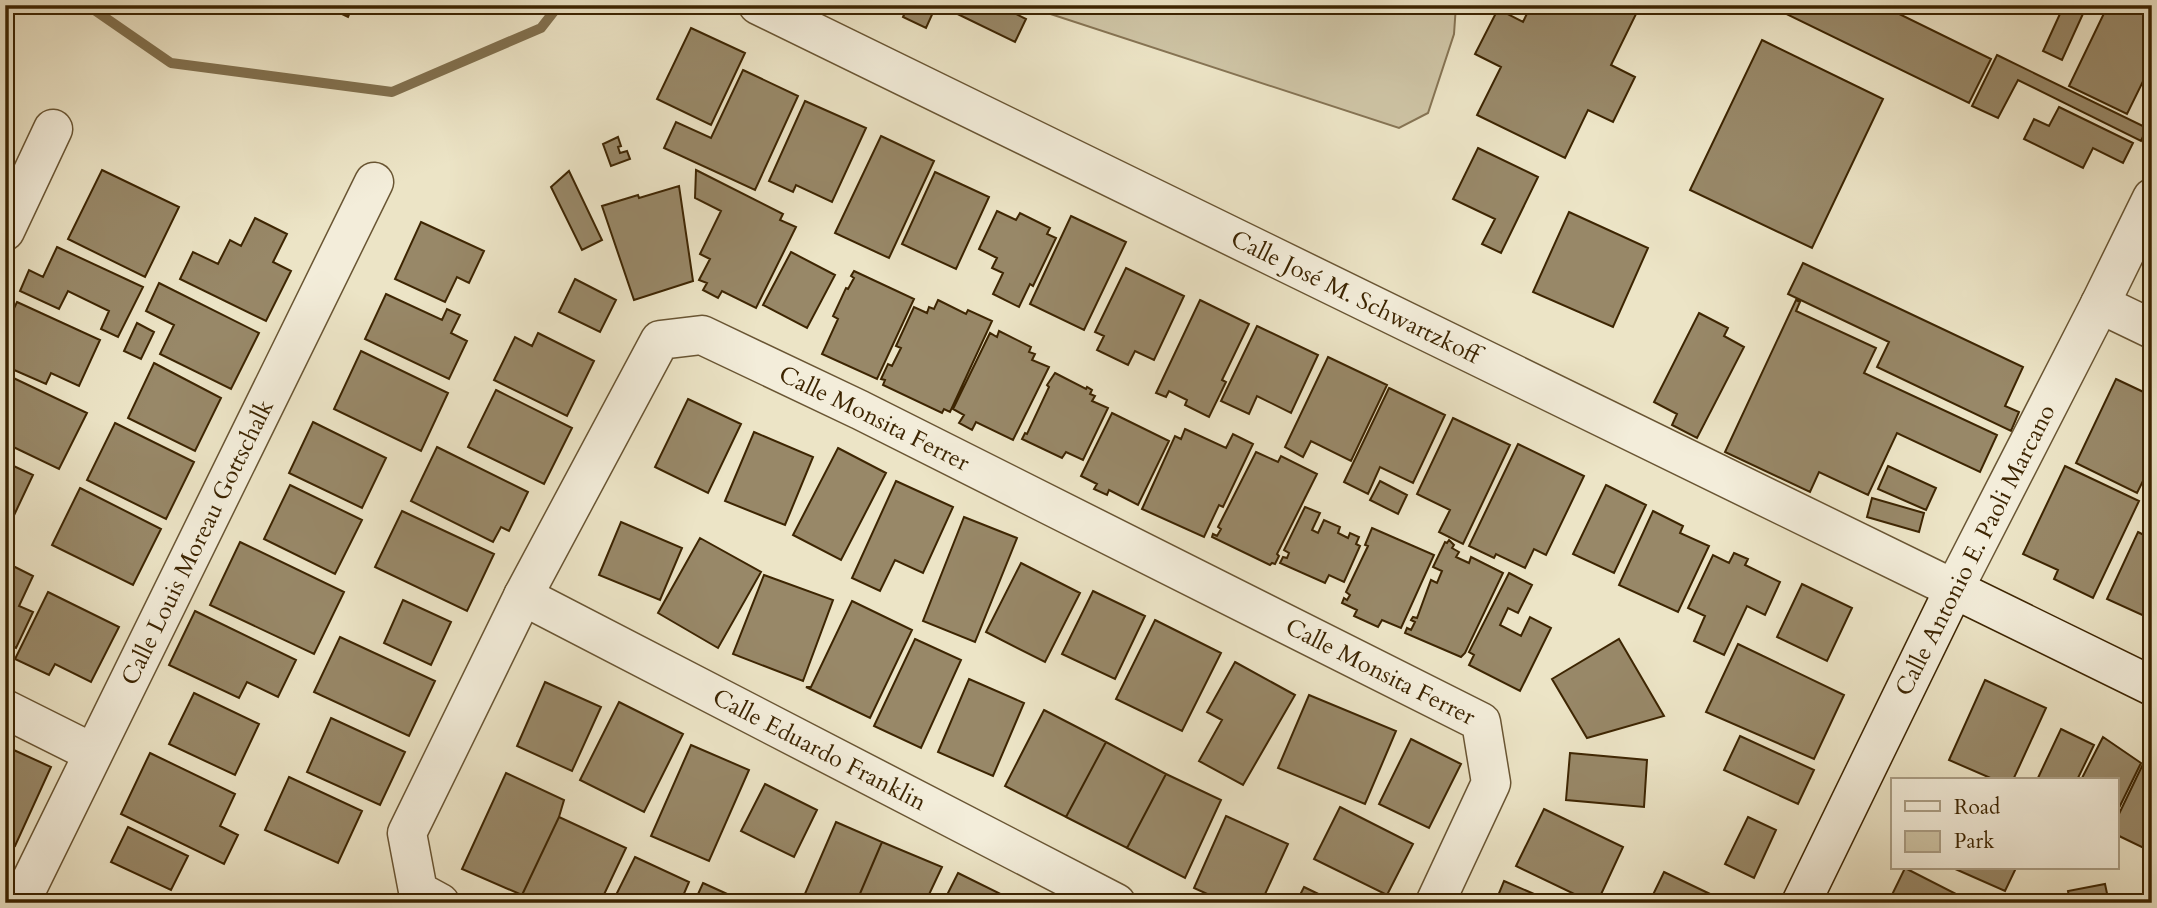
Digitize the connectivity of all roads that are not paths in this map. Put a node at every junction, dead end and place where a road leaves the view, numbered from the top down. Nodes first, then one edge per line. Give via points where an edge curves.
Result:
1 (758, 5) edge
2 (53, 130) dead end
3 (374, 182) dead end
4 (2152, 198) edge
5 (5, 231) edge
6 (2101, 304) junction
7 (2152, 329) edge
8 (1954, 589) junction
9 (523, 596) junction
10 (2152, 686) edge
11 (5, 709) edge
12 (93, 753) junction
13 (20, 903) edge
14 (440, 903) edge
15 (1116, 903) edge
16 (1435, 903) edge
17 (1801, 903) edge

1 - 8 street, Calle José M. Schwartzkoff
2 - 5 street
3 - 12 street, Calle Louis Moreau Gottschalk
4 - 6 street, Calle Antonio E. Paoli Marcano
6 - 7 street
6 - 8 street, Calle Antonio E. Paoli Marcano
8 - 10 street, Calle José M. Schwartzkoff
8 - 17 street, Calle Antonio E. Paoli Marcano
9 - 14 street, Calle Monsita Ferrer via 407,833 418,891
9 - 15 street, Calle Eduardo Franklin
9 - 16 street, Calle Monsita Ferrer via 660,340 702,335 1481,722 1491,783
11 - 12 street
12 - 13 street, Calle Louis Moreau Gottschalk

